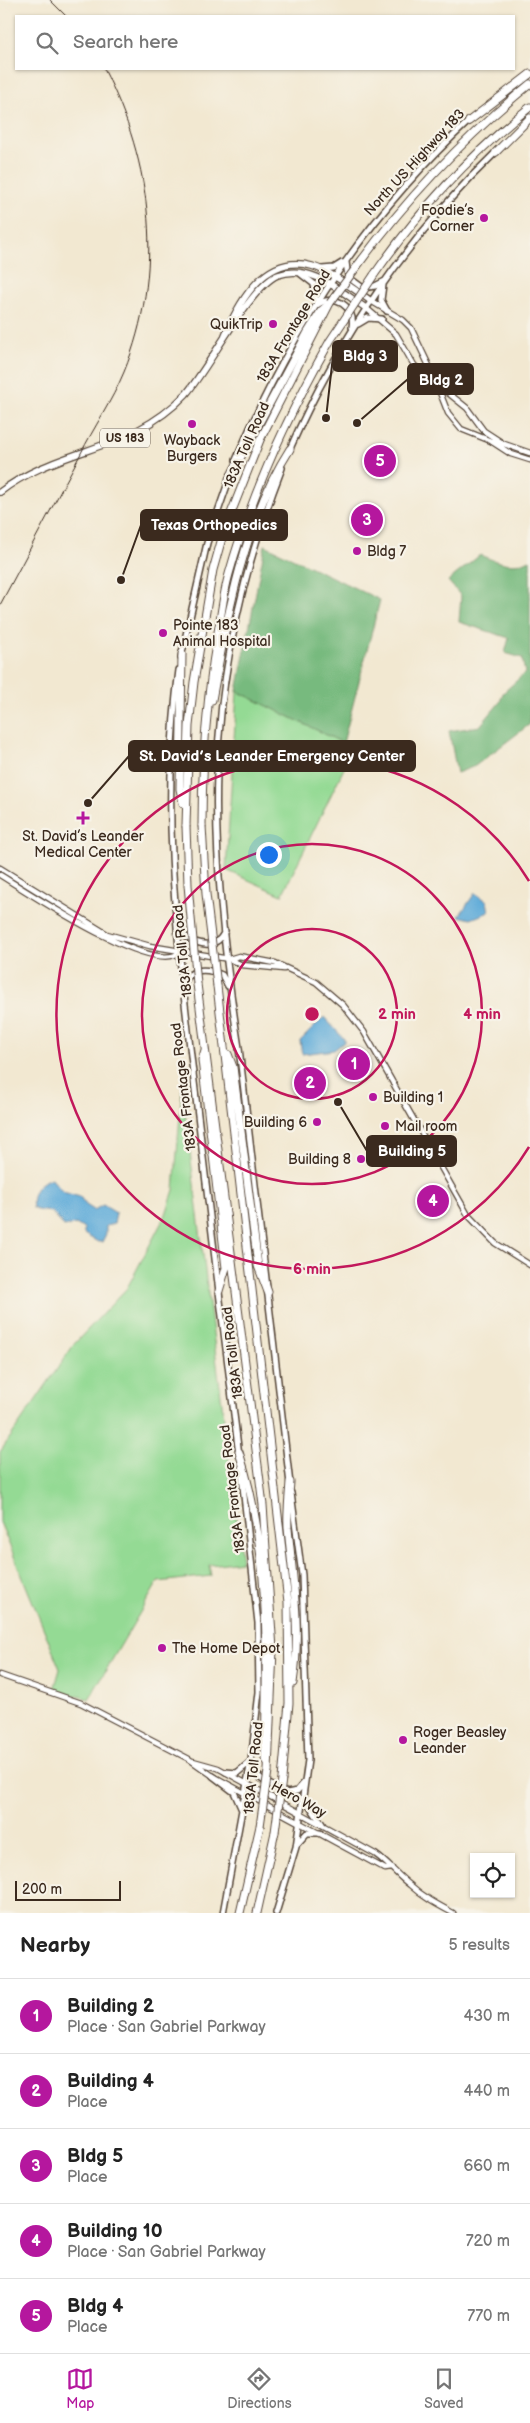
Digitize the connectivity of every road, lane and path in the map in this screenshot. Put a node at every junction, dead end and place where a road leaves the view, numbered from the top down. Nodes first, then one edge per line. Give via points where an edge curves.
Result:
1 (530, 70) edge
2 (530, 74) edge
3 (530, 84) edge
4 (530, 107) edge
5 (530, 120) edge
6 (469, 121) junction
7 (496, 152) joint
8 (346, 260) junction
9 (284, 265) junction
10 (318, 268) junction
11 (298, 273) junction
12 (275, 276) junction
13 (334, 278) junction
14 (384, 282) junction
15 (329, 284) junction
16 (371, 301) junction
17 (315, 306) junction
18 (366, 308) junction
19 (387, 310) junction
20 (382, 319) junction
21 (356, 325) junction
22 (311, 332) junction
23 (352, 332) junction
24 (221, 344) junction
25 (290, 449) junction
26 (530, 453) edge
27 (530, 460) edge
28 (229, 479) junction
29 (0, 492) edge
30 (182, 654) junction
31 (204, 742) junction
32 (186, 815) junction
33 (0, 868) edge
34 (0, 875) edge
35 (178, 928) junction
36 (225, 931) junction
37 (180, 952) junction
38 (228, 959) junction
39 (285, 969) junction
40 (183, 988) junction
41 (230, 991) junction
42 (224, 1047) junction
43 (206, 1048) junction
44 (530, 1264) edge
45 (220, 1291) junction
46 (268, 1292) junction
47 (239, 1452) junction
48 (290, 1482) junction
49 (0, 1675) edge
50 (290, 1703) junction
51 (189, 1760) junction
52 (251, 1761) junction
53 (268, 1767) junction
54 (226, 1772) junction
55 (213, 1776) junction
56 (305, 1782) junction
57 (247, 1784) junction
58 (246, 1793) junction
59 (304, 1796) junction
60 (242, 1813) junction
61 (301, 1813) junction
62 (300, 1822) junction
63 (322, 1824) junction
64 (320, 1833) junction
65 (296, 1847) junction
66 (394, 1870) junction
67 (223, 1913) edge
68 (240, 1913) edge
69 (257, 1913) edge
70 (276, 1913) edge
71 (453, 1913) edge

1 - 6 main road, North US Highway 183
2 - 6 highway
3 - 22 highway, bridge via 486,120 404,206 330,304 321,311
4 - 31 highway, 183A Toll Road, bridge via 452,178 396,243 330,341 294,404 250,510 229,575 209,684
5 - 7 highway
6 - 8 main road, North US Highway 183 via 410,181
7 - 14 main road via 421,232
8 - 10 main road via 331,269
8 - 13 main road, 183A Frontage Road
8 - 14 main road via 348,277 363,288
9 - 10 main road
9 - 12 main road
9 - 24 main road, US 183 via 258,281 232,320
10 - 13 main road
11 - 12 main road
11 - 15 main road via 316,276
11 - 17 main road via 314,284
12 - 24 main road, US 183 via 257,292
13 - 15 main road, 183A Frontage Road
13 - 16 main road
14 - 16 main road
14 - 19 main road via 381,300
15 - 17 main road, 183A Frontage Road
15 - 18 main road
16 - 18 main road
16 - 19 street
17 - 23 main road via 330,299 348,308 354,317
17 - 28 main road, 183A Frontage Road via 262,399
18 - 20 street
18 - 21 main road
19 - 26 street via 411,328 431,370 447,392 468,408 484,430 504,444
20 - 21 main road via 368,318
20 - 27 street via 396,334 414,365 439,390 448,413 461,429
21 - 23 main road
22 - 28 highway
22 - 32 highway, 183A Toll Road via 260,440 224,531 194,682
23 - 25 main road via 312,402
24 - 29 main road, US 183 via 186,394 156,421 112,443 40,467
25 - 31 highway via 266,493 252,530 227,620
25 - 36 main road via 252,555 225,680 216,806
28 - 30 main road, 183A Frontage Road via 202,560
30 - 32 highway via 180,789
30 - 35 main road, 183A Frontage Road via 170,776 170,853
31 - 42 highway, 183A Toll Road, bridge via 202,826 206,894
32 - 43 highway, 183A Toll Road, bridge via 189,893
33 - 37 street via 107,934
34 - 37 street via 114,942 172,958
35 - 36 main road via 190,941 210,944 219,940
35 - 37 main road, 183A Frontage Road
36 - 38 main road
37 - 38 street
37 - 40 main road, 183A Frontage Road
38 - 39 street via 242,965
38 - 39 street via 249,957
38 - 41 main road
39 - 44 street via 316,982 331,993 355,1020 468,1215 495,1243
40 - 41 main road via 189,974 197,970 222,975
40 - 45 main road, 183A Frontage Road
41 - 46 main road
42 - 46 highway via 233,1067 258,1266
42 - 50 highway, 183A Toll Road via 288,1602
43 - 45 highway via 202,1060 226,1268
43 - 53 highway, 183A Toll Road via 263,1506 273,1649
45 - 47 main road, 183A Frontage Road
46 - 48 main road
47 - 52 main road, 183A Frontage Road via 258,1623 258,1717
47 - 53 highway via 254,1506 264,1592 267,1632 265,1758
48 - 50 highway via 288,1526 295,1578 296,1637
48 - 56 main road via 302,1575 306,1644 308,1760
49 - 51 street, Hero Way via 81,1703
50 - 69 highway, 183A Toll Road, bridge via 274,1832
51 - 54 street, Hero Way
51 - 55 street, Hero Way
52 - 54 main road via 237,1773
52 - 56 main road via 260,1778 287,1792 297,1791
52 - 57 main road, 183A Frontage Road
53 - 68 highway, 183A Toll Road, bridge via 260,1826
54 - 57 street, Hero Way
55 - 58 street, Hero Way
55 - 60 main road via 234,1792
56 - 59 main road
57 - 58 main road, 183A Frontage Road
57 - 61 street, Hero Way
58 - 60 main road, 183A Frontage Road
58 - 62 street, Hero Way
59 - 61 main road
59 - 63 main road
60 - 67 main road, 183A Frontage Road
61 - 62 main road
61 - 63 street, Hero Way
62 - 64 street, Hero Way
62 - 65 main road
63 - 66 street, Hero Way via 375,1854
64 - 65 main road via 307,1833
64 - 66 street, Hero Way via 386,1869
65 - 70 main road
66 - 71 street via 426,1898

